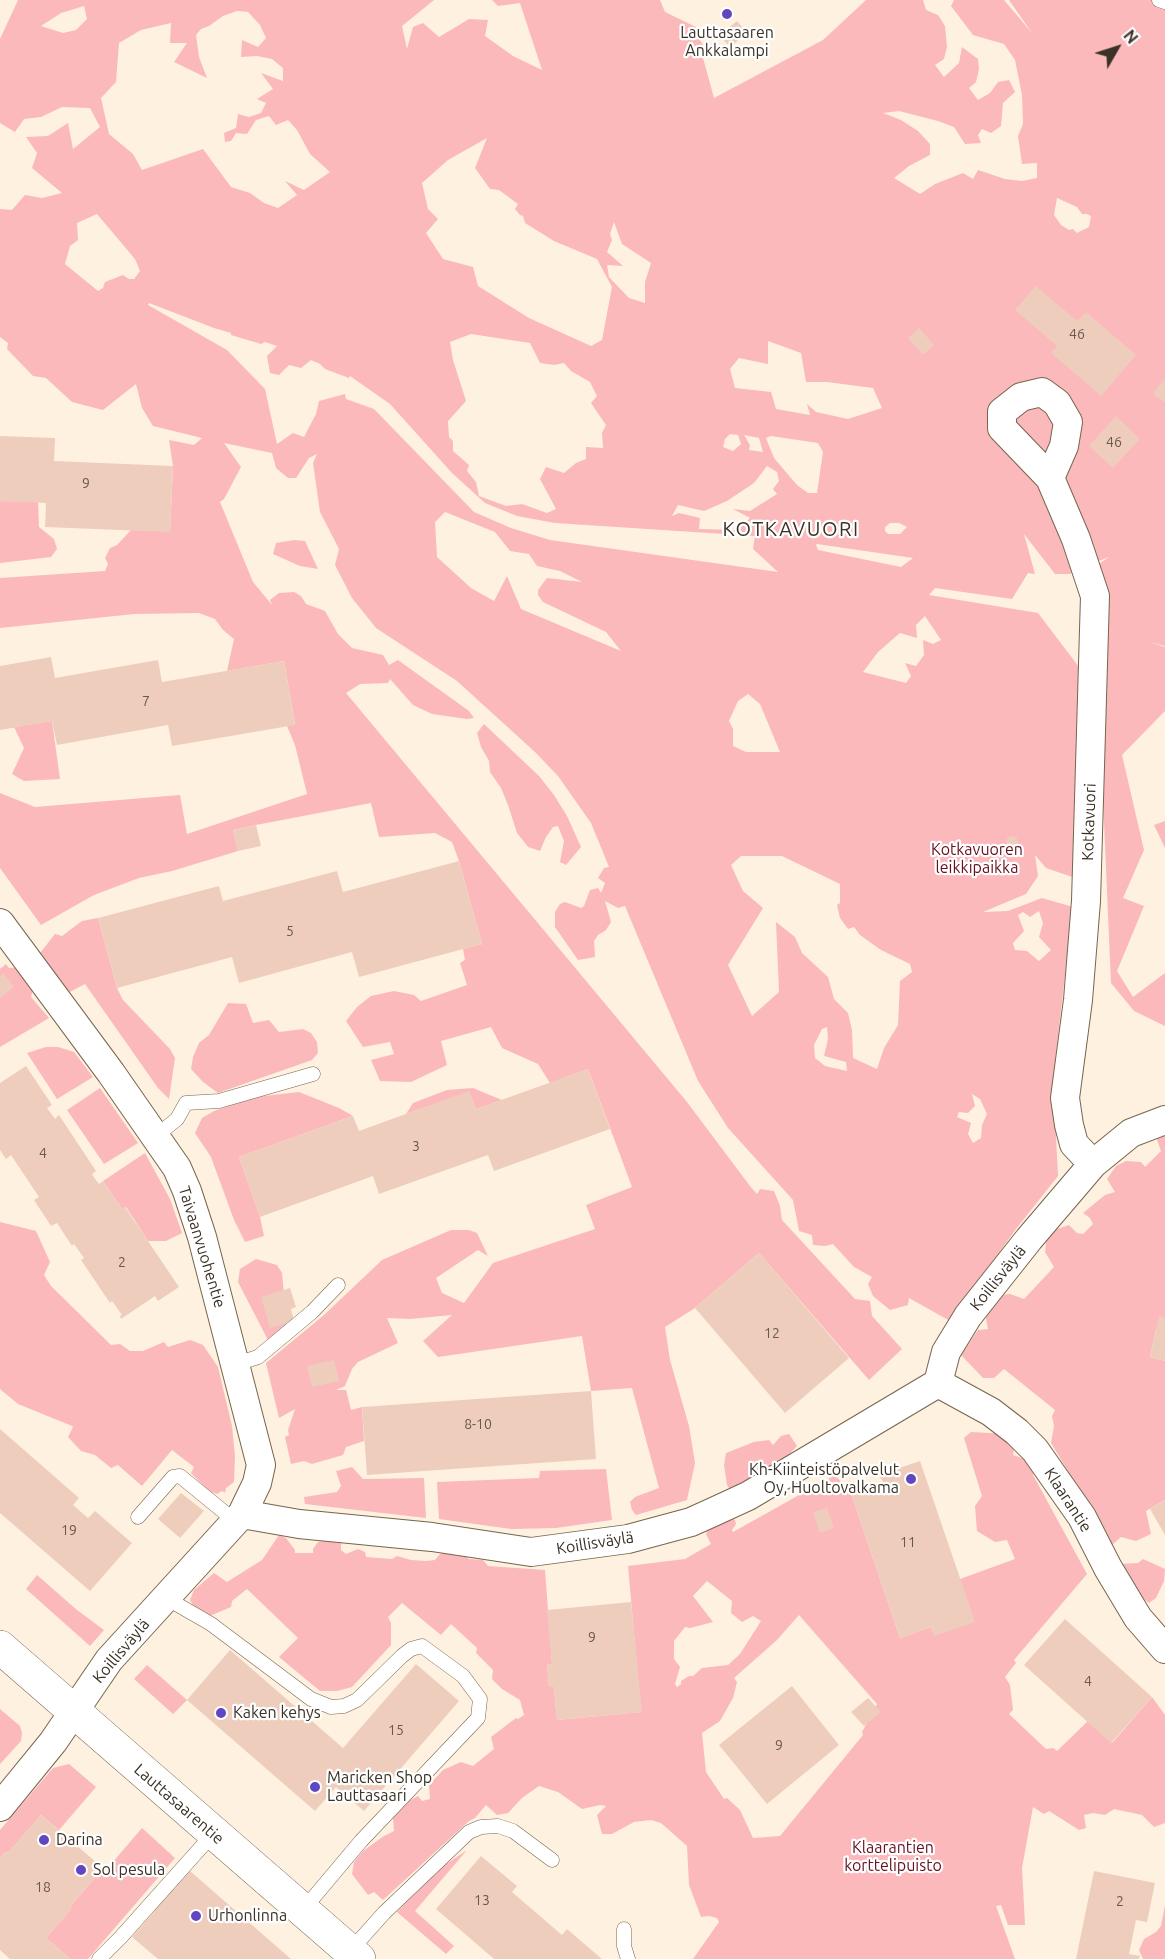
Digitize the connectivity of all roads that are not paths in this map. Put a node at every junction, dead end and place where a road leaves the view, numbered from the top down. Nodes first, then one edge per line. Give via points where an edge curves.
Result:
1 (1160, 0) edge
2 (1165, 2) edge
3 (1050, 478) dead end
4 (0, 923) edge
5 (313, 1074) dead end
6 (1165, 1120) edge
7 (156, 1136) junction
8 (1093, 1164) junction
9 (338, 1285) dead end
10 (236, 1364) junction
11 (938, 1383) junction
12 (138, 1517) dead end
13 (238, 1517) junction
14 (166, 1599) junction
15 (0, 1647) edge
16 (1165, 1649) edge
17 (74, 1713) junction
18 (0, 1807) edge
19 (213, 1834) junction
20 (552, 1860) dead end
21 (303, 1910) junction
22 (624, 1929) dead end
23 (354, 1956) edge
24 (99, 1959) edge
25 (628, 1959) edge

1 - 2 lane
3 - 8 street, Kotkavuori via 1095,596 1086,901 1065,1098 1074,1144
4 - 7 street, Taivaanvuohentie
5 - 7 lane via 219,1101 186,1103 177,1119
6 - 8 street, Koillisväylä via 1131,1133
7 - 10 street, Taivaanvuohentie via 187,1191
8 - 11 street, Koillisväylä via 968,1316 946,1352
9 - 10 lane via 258,1357
10 - 13 street, Taivaanvuohentie via 261,1465
11 - 13 street, Koillisväylä via 748,1496 691,1522 628,1539 531,1552 432,1537
11 - 16 street, Klaarantie via 991,1412 1035,1450 1082,1516 1138,1618
12 - 13 lane via 173,1477 180,1476
13 - 14 street, Koillisväylä
14 - 17 street, Koillisväylä via 109,1660
14 - 21 lane via 211,1624 311,1699 331,1707 357,1700 402,1656 422,1647 463,1676 480,1699 478,1718 361,1841
15 - 17 main road, Lauttasaarentie
17 - 18 street, Koillisväylä
17 - 19 main road, Lauttasaarentie
19 - 21 main road, Lauttasaarentie
19 - 24 lane
20 - 23 lane via 506,1828 481,1827 469,1832 384,1913
21 - 23 main road, Lauttasaarentie
22 - 25 lane

